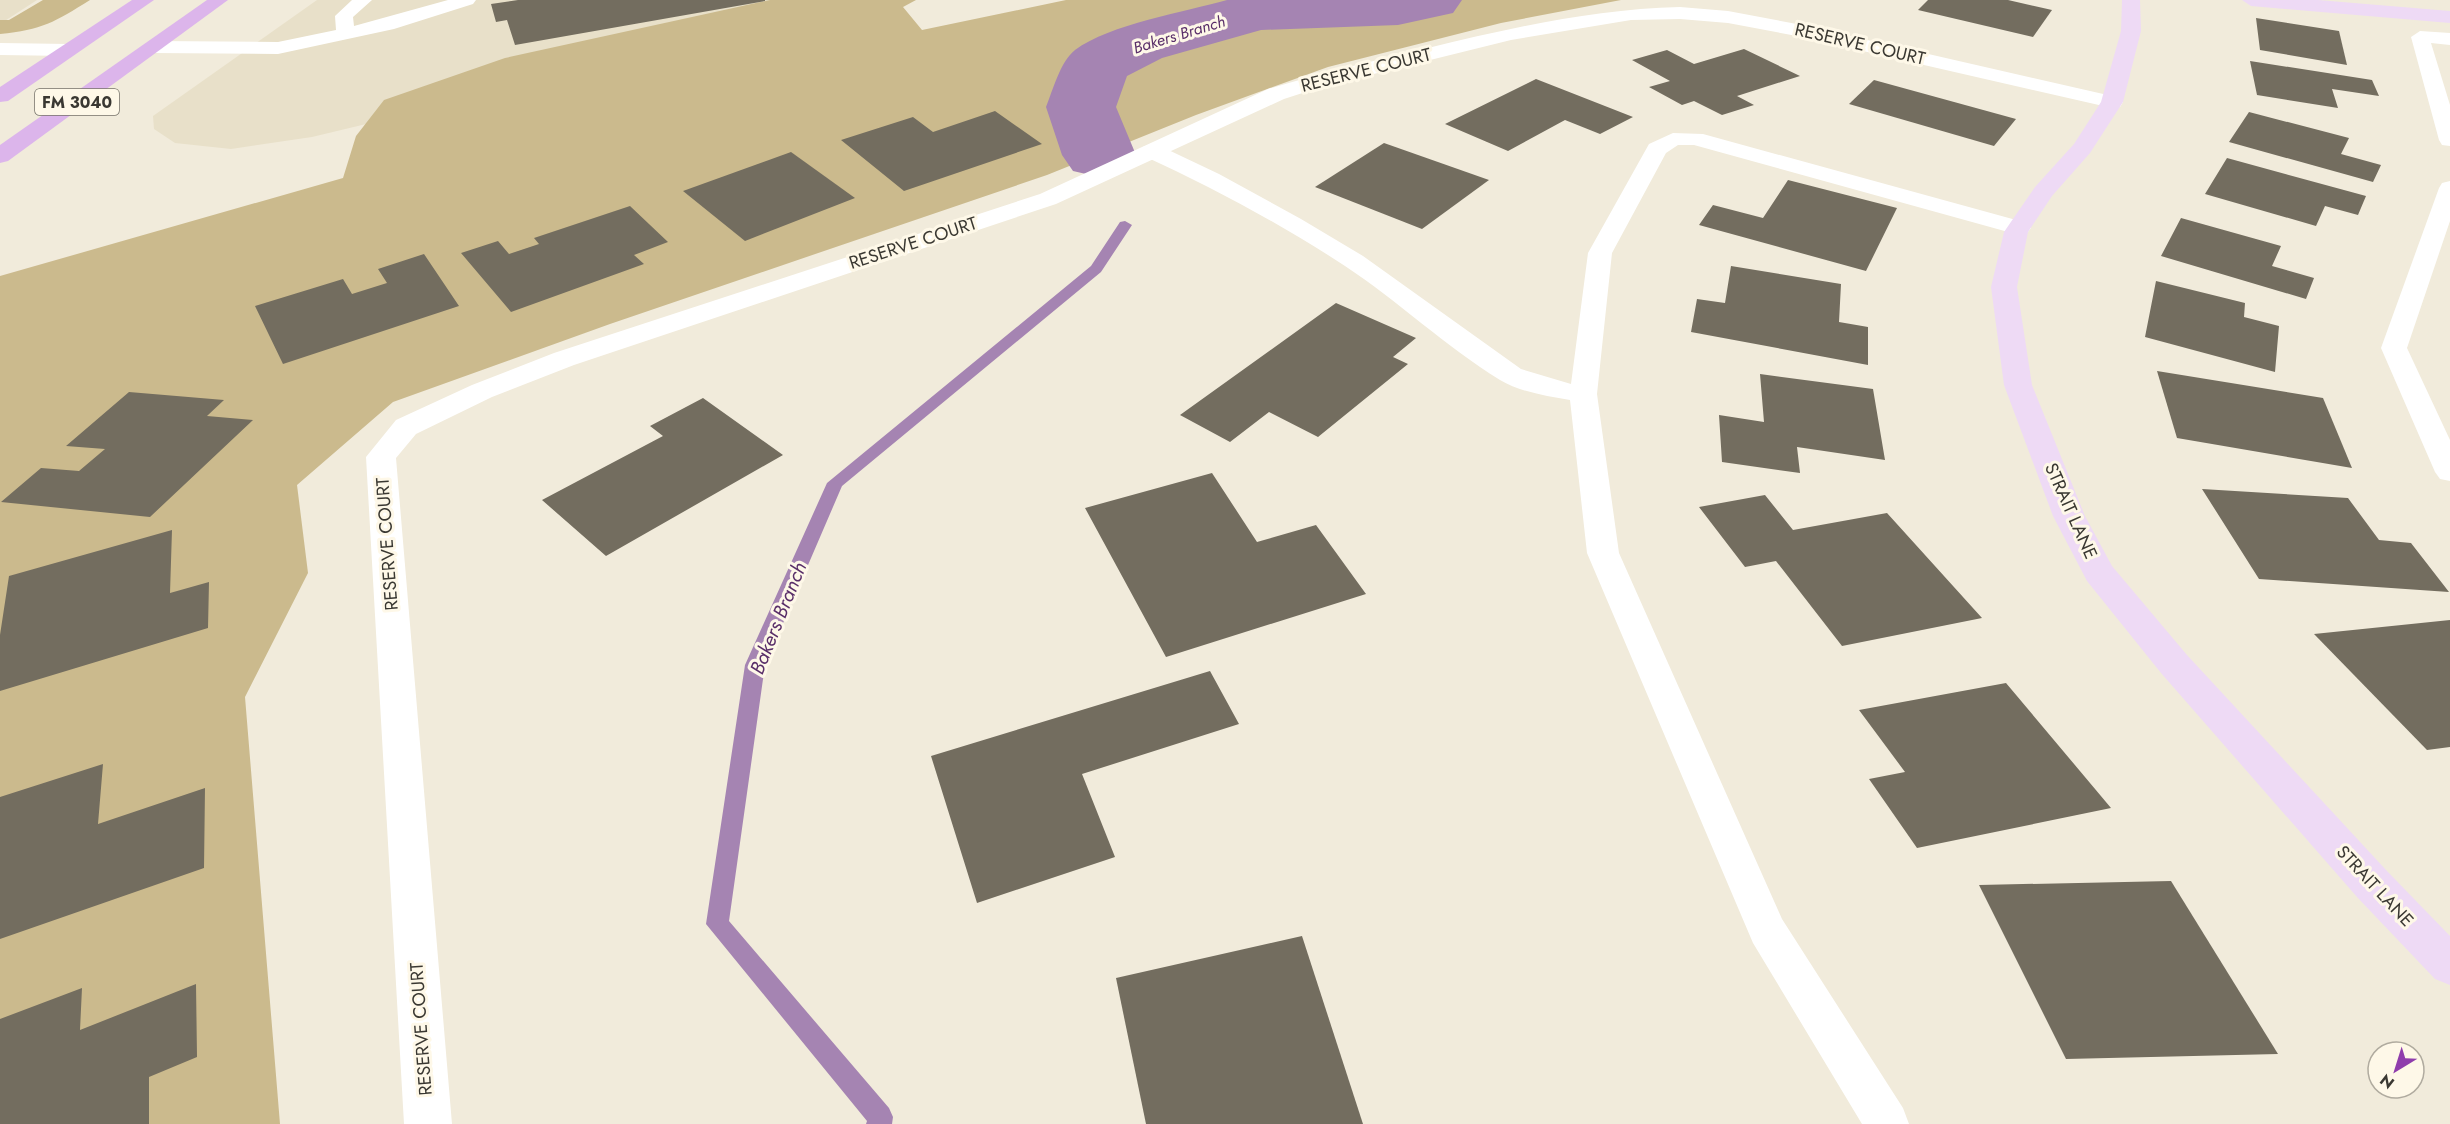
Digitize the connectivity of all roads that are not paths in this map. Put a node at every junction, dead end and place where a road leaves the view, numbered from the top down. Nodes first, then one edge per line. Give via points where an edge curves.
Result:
1 (145, 0) edge
2 (219, 0) edge
3 (363, 0) edge
4 (435, 0) edge
5 (467, 0) edge
6 (2131, 0) edge
7 (2251, 0) edge
8 (420, 15) junction
9 (2450, 17) edge
10 (401, 21) junction
11 (346, 34) junction
12 (423, 34) dead end
13 (2450, 39) edge
14 (153, 47) junction
15 (0, 49) edge
16 (69, 50) junction
17 (0, 96) edge
18 (2112, 102) junction
19 (2450, 140) edge
20 (1152, 151) junction
21 (0, 156) edge
22 (2450, 188) edge
23 (2019, 228) junction
24 (1583, 394) junction
25 (2450, 472) edge
26 (2450, 965) edge
27 (428, 1124) edge
28 (1887, 1124) edge

1 - 16 main road, FM 3040
2 - 14 main road, FM 3040
3 - 11 lane via 344,16
4 - 8 lane
5 - 8 lane
6 - 18 street, STRAIT LANE via 2131,31
7 - 9 street
8 - 10 lane
10 - 11 lane
10 - 12 lane
11 - 14 lane via 275,57
13 - 19 lane via 2420,37
14 - 16 main road
14 - 21 main road, FM 3040
15 - 16 lane
16 - 17 main road, FM 3040
18 - 20 street, RESERVE COURT via 1728,17 1630,14 1511,34 1314,82 1276,94
18 - 23 street, STRAIT LANE via 2082,148 2043,192
20 - 24 lane via 1283,218 1354,261 1511,375 1548,388
20 - 27 street, RESERVE COURT via 1048,199 564,359 482,391 406,427 381,457
22 - 25 lane via 2394,348
23 - 24 lane via 1695,139 1673,139 1657,149 1600,253
23 - 26 street, STRAIT LANE via 2004,287 2018,385 2069,516 2099,573 2174,664
24 - 28 lane via 1603,553 1767,930

